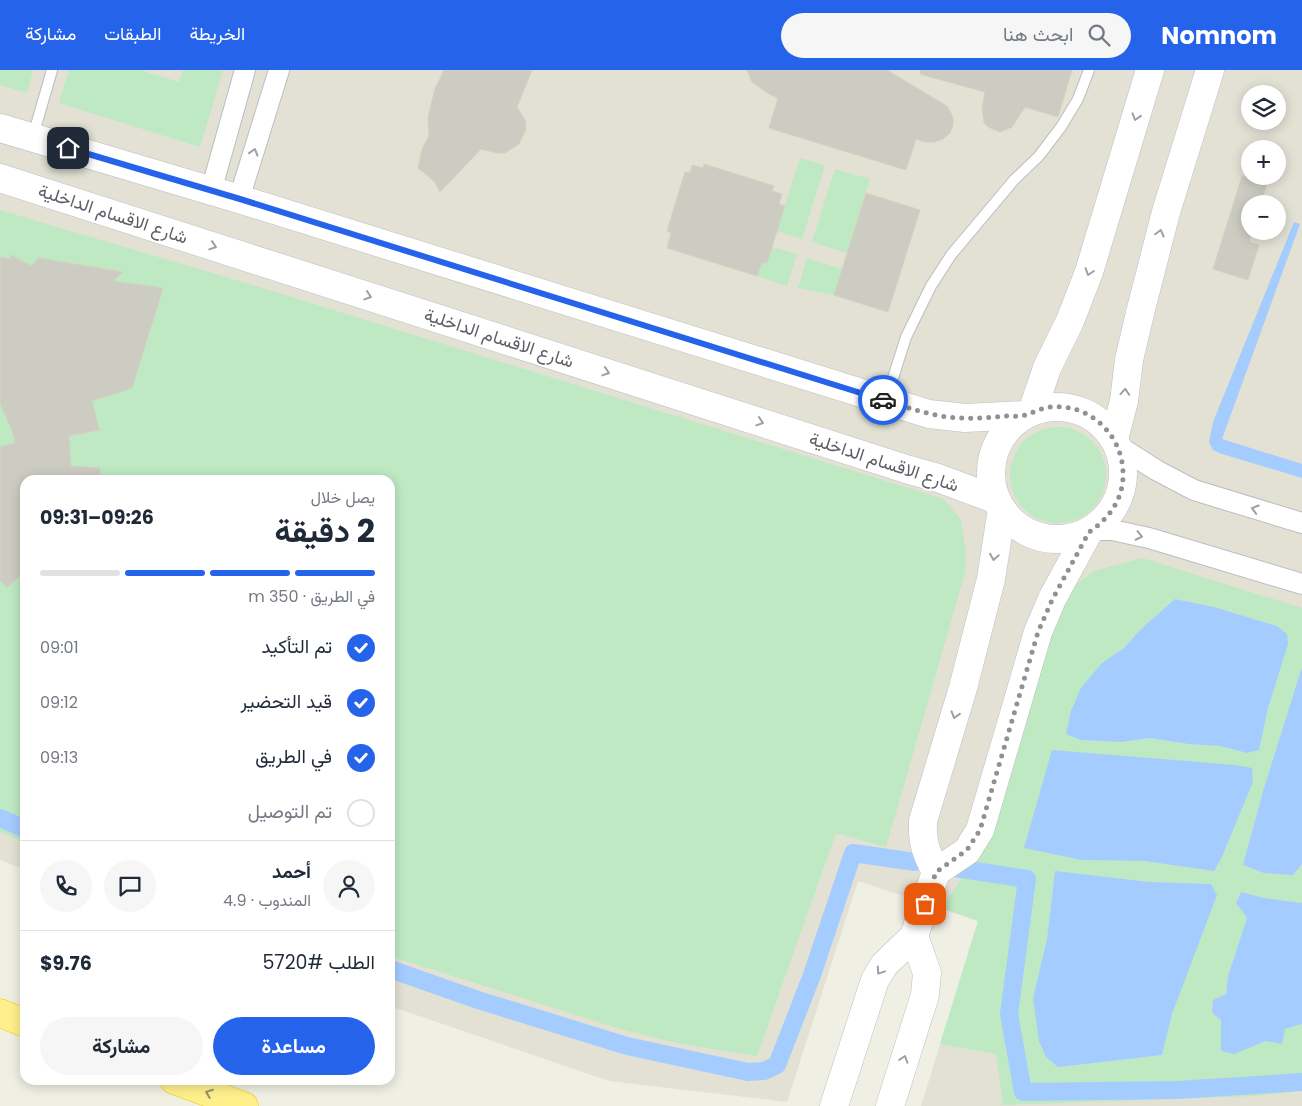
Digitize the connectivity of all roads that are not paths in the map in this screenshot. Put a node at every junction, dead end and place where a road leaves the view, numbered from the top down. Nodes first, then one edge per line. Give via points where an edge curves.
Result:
1 (52, 70) edge
2 (245, 70) edge
3 (278, 70) edge
4 (1089, 70) edge
5 (1150, 70) edge
6 (1210, 70) edge
7 (0, 128) edge
8 (32, 137) junction
9 (0, 178) edge
10 (212, 191) junction
11 (240, 199) junction
12 (886, 400) junction
13 (1028, 414) junction
14 (1116, 442) junction
15 (999, 504) junction
16 (1302, 523) edge
17 (1090, 531) junction
18 (1302, 584) edge
19 (936, 872) junction
20 (914, 936) junction
21 (0, 1014) edge
22 (20, 1021) edge
23 (187, 1085) edge
24 (244, 1106) edge
25 (834, 1106) edge
26 (890, 1106) edge

1 - 8 lane
2 - 10 street
11 -> 3 street
4 - 12 lane via 1078,99 1061,127 951,255 931,286 906,337
5 -> 13 street via 1089,272
14 -> 6 street via 1140,313 1166,212
7 - 8 street
8 - 10 street
9 -> 15 street, شارع الاقسام الداخلية via 938,478
10 - 11 street
11 - 12 street
12 - 13 street via 947,417
13 - 14 street via 1050,407 1087,413 1102,424
13 - 15 street via 1010,427 998,443 992,461 992,481
16 -> 14 street via 1194,490 1156,470
14 - 17 street via 1123,462 1119,497 1110,513
15 - 17 street via 1015,524 1032,534 1051,539 1070,538
15 -> 19 street via 991,579 963,688 923,821 922,839
17 -> 18 street via 1112,530 1148,538
17 - 19 street via 1038,632 980,830 967,850
19 - 20 street
20 -> 25 street via 884,965 875,980
26 -> 20 street via 925,994 927,973
21 - 22 highway
24 -> 23 highway

